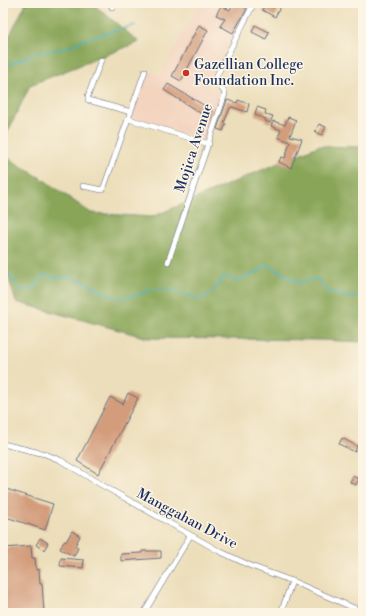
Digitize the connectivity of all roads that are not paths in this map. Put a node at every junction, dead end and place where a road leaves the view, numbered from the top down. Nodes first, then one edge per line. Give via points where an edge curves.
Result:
1 (254, 3) edge
2 (101, 60) dead end
3 (145, 71) dead end
4 (131, 112) junction
5 (129, 119) junction
6 (209, 144) junction
7 (83, 186) dead end
8 (168, 262) dead end
9 (3, 444) edge
10 (190, 536) junction
11 (292, 581) junction
12 (363, 612) edge
13 (144, 613) edge
14 (281, 613) edge

1 - 6 street, Mojica Avenue via 217,74 216,83 225,94
2 - 4 street via 88,100
3 - 4 street
4 - 5 street
5 - 6 street
5 - 7 street via 102,190
6 - 8 street, Mojica Avenue
9 - 10 street, Manggahan Drive via 60,460
10 - 11 street, Manggahan Drive via 251,566
10 - 13 street
11 - 12 street, Manggahan Drive
11 - 14 street

